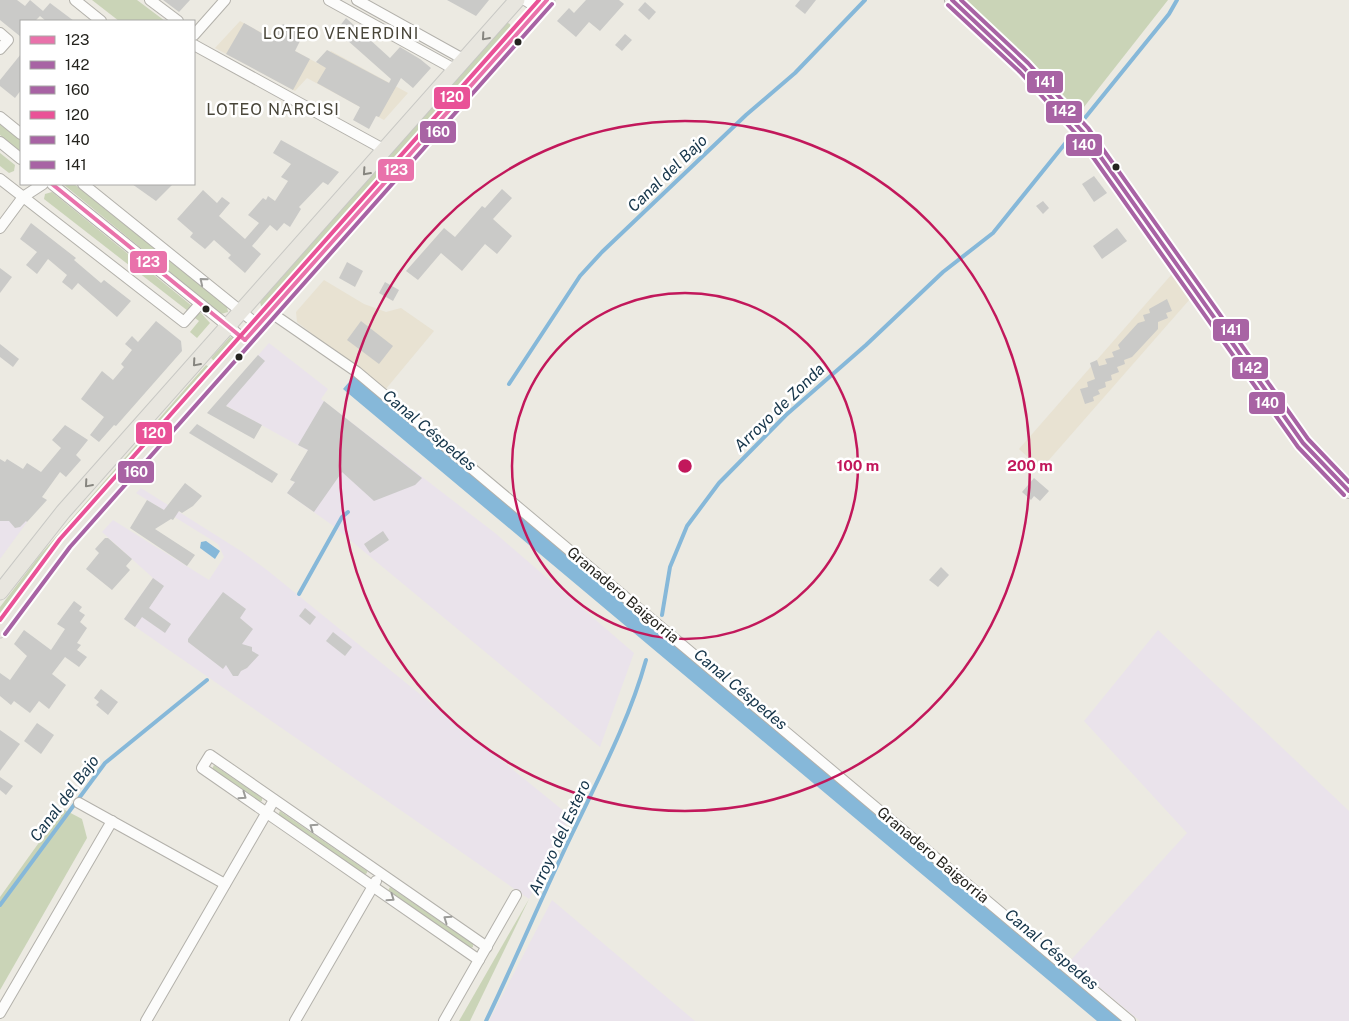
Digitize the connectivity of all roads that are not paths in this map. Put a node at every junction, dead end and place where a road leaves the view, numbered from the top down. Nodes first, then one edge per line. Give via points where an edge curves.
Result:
1 (75, 0) edge
2 (150, 0) edge
3 (225, 0) edge
4 (329, 0) edge
5 (357, 0) edge
6 (516, 0) edge
7 (525, 0) edge
8 (952, 0) edge
9 (543, 5) edge
10 (101, 20) edge
11 (177, 20) edge
12 (0, 33) edge
13 (195, 36) edge
14 (195, 38) edge
15 (0, 49) edge
16 (460, 65) junction
17 (0, 117) edge
18 (20, 133) edge
19 (0, 142) edge
20 (385, 150) junction
21 (20, 158) edge
22 (0, 179) edge
23 (41, 185) edge
24 (53, 185) edge
25 (84, 185) edge
26 (23, 197) junction
27 (0, 228) edge
28 (200, 304) junction
29 (241, 311) junction
30 (270, 312) junction
31 (258, 325) junction
32 (228, 326) junction
33 (245, 340) junction
34 (1349, 491) edge
35 (0, 592) edge
36 (0, 630) edge
37 (274, 800) junction
38 (79, 803) dead end
39 (266, 812) junction
40 (112, 821) junction
41 (380, 873) junction
42 (225, 884) junction
43 (373, 886) junction
44 (516, 895) dead end
45 (487, 947) junction
46 (479, 960) junction
47 (0, 1013) edge
48 (146, 1021) edge
49 (295, 1021) edge
50 (444, 1021) edge
51 (1130, 1021) edge

1 - 10 street
2 - 11 street
3 - 13 street
4 - 16 street
5 - 16 street
6 -> 16 main road
7 - 9 street
8 - 34 main road via 1024,68 1078,127 1303,443
9 - 30 main road
12 - 15 street via 8,40
14 - 20 street
16 - 20 main road
17 - 18 street
19 - 21 street
20 -> 29 main road
22 - 26 street
23 - 26 street
24 - 28 street
29 -> 25 street
26 - 27 street
26 - 28 street via 184,322
28 - 32 street
29 - 31 street
29 - 32 main road
30 - 31 main road
30 - 51 street, Granadero Baigorria via 357,372
31 - 33 main road
32 - 33 street
32 -> 35 main road via 46,531
33 - 36 main road via 65,543
37 - 39 street
37 -> 39 street via 210,755 202,768
41 -> 37 street
38 - 40 street
39 - 42 street
39 - 43 street
40 - 42 street
40 - 47 street
41 - 43 street
45 -> 41 street
42 - 48 street
43 -> 46 street
43 - 49 street
44 - 45 street
45 - 46 street
46 - 50 street

